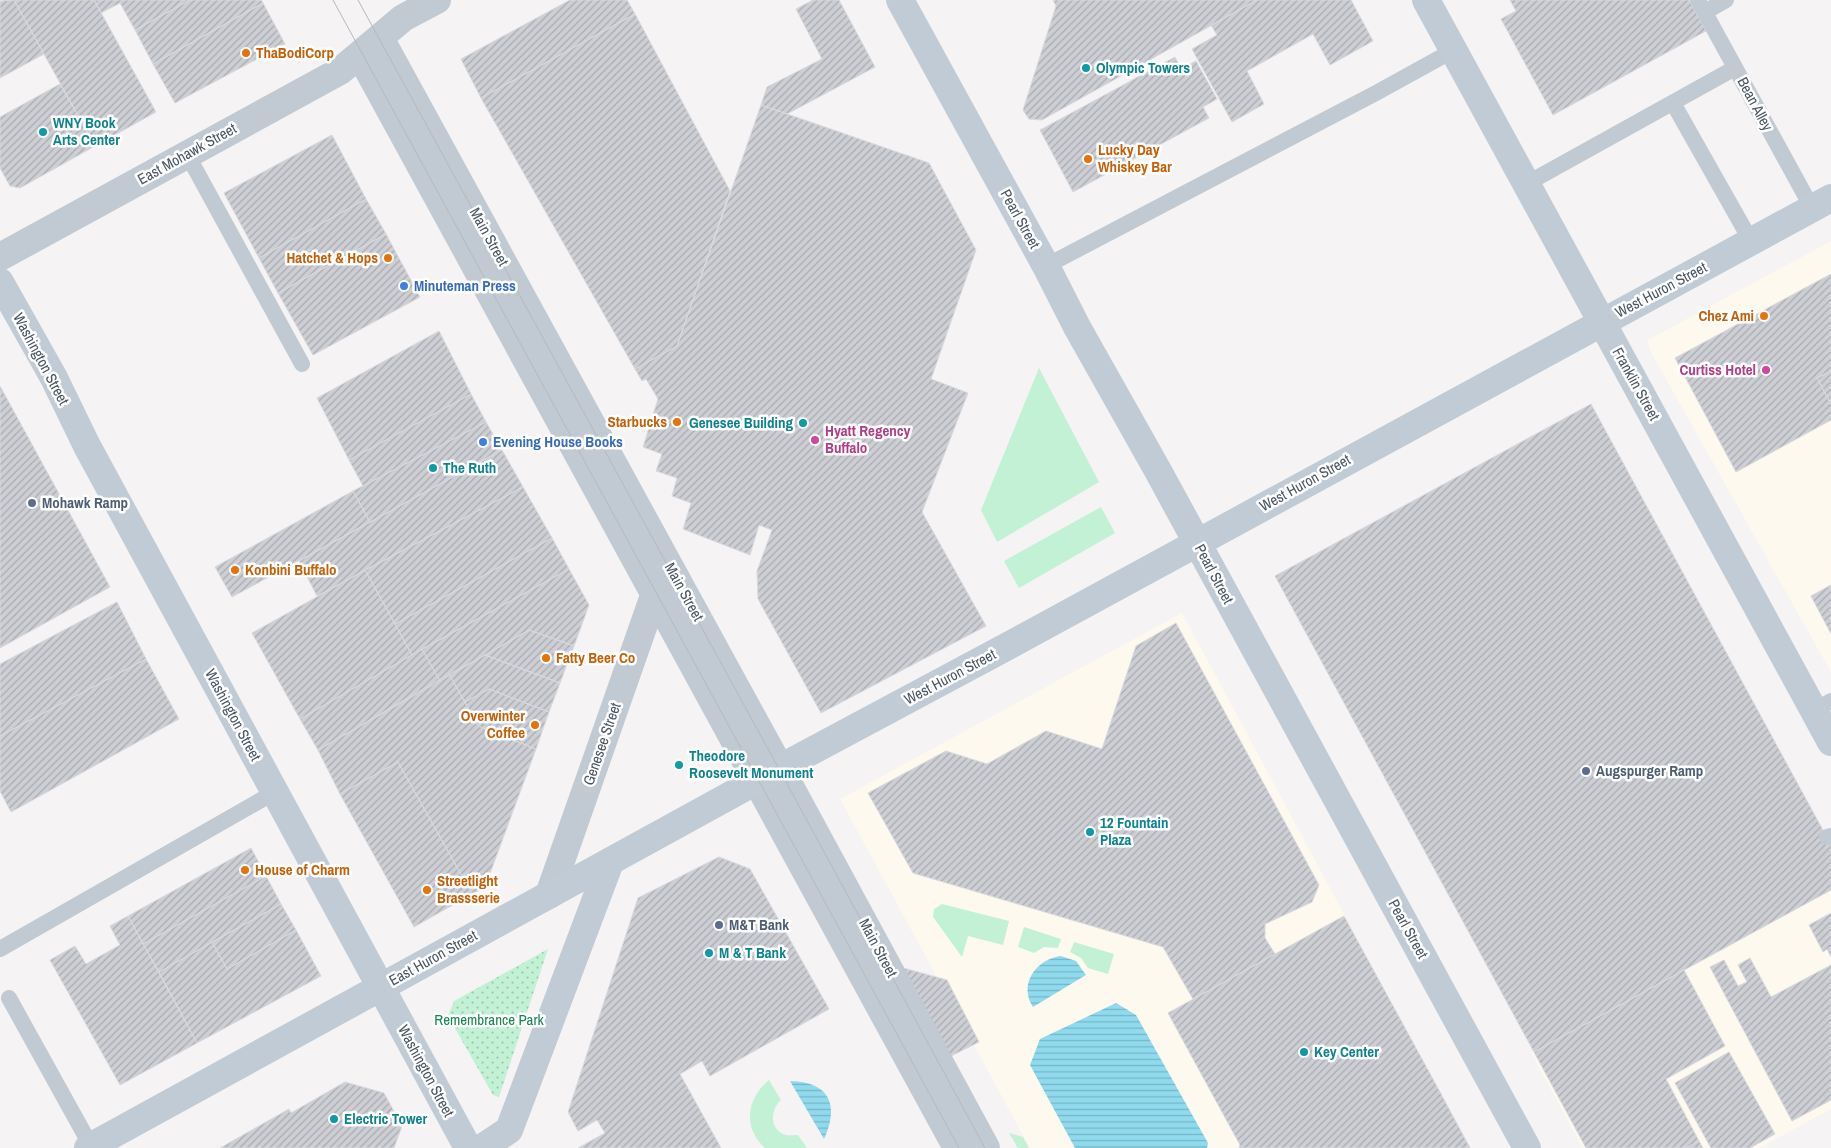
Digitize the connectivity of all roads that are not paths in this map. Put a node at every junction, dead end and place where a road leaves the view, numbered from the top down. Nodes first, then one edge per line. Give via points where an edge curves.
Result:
1 (437, 0) edge
2 (900, 0) edge
3 (1426, 0) edge
4 (1726, 0) edge
5 (1702, 6) edge
6 (370, 46) junction
7 (1454, 50) junction
8 (1735, 68) junction
9 (1673, 102) junction
10 (187, 154) junction
11 (1526, 184) junction
12 (1821, 203) edge
13 (1751, 241) junction
14 (0, 257) edge
15 (1046, 266) junction
16 (0, 282) edge
17 (1602, 322) junction
18 (302, 364) dead end
19 (1197, 543) junction
20 (655, 593) junction
21 (1822, 706) edge
22 (1831, 742) edge
23 (772, 773) junction
24 (275, 792) junction
25 (610, 862) junction
26 (549, 895) junction
27 (0, 949) edge
28 (381, 987) junction
29 (9, 998) dead end
30 (90, 1147) edge
31 (468, 1148) edge
32 (482, 1148) edge
33 (957, 1148) edge
34 (986, 1148) edge
35 (1527, 1148) edge

1 - 6 street, East Mohawk Street via 403,18
2 - 15 street, Pearl Street
3 - 7 street, Franklin Street
4 - 5 lane
5 - 8 lane, Bean Alley
6 - 10 street, East Mohawk Street via 340,71
6 - 20 street, Main Street
6 - 23 street, Main Street
7 - 11 street, Franklin Street
7 - 15 lane
8 - 9 lane
8 - 12 lane, Bean Alley
9 - 11 lane
9 - 13 lane
10 - 14 street, East Mohawk Street
10 - 18 lane
11 - 17 street, Franklin Street
12 - 13 street, West Huron Street
13 - 17 street, West Huron Street
15 - 19 street, Pearl Street
16 - 24 street, Washington Street
17 - 19 street, West Huron Street
17 - 21 street, Franklin Street
19 - 23 street, West Huron Street
19 - 35 street, Pearl Street
20 - 23 street, Main Street
20 - 26 street, Genesee Street
21 - 22 street, Franklin Street
23 - 25 street, East Huron Street
23 - 33 street, Main Street
23 - 34 street, Main Street
24 - 27 lane
24 - 28 street, Washington Street
25 - 26 street, East Huron Street
25 - 32 street via 510,1130
26 - 28 street, East Huron Street
28 - 30 street, East Huron Street
28 - 31 street, Washington Street
29 - 30 lane

